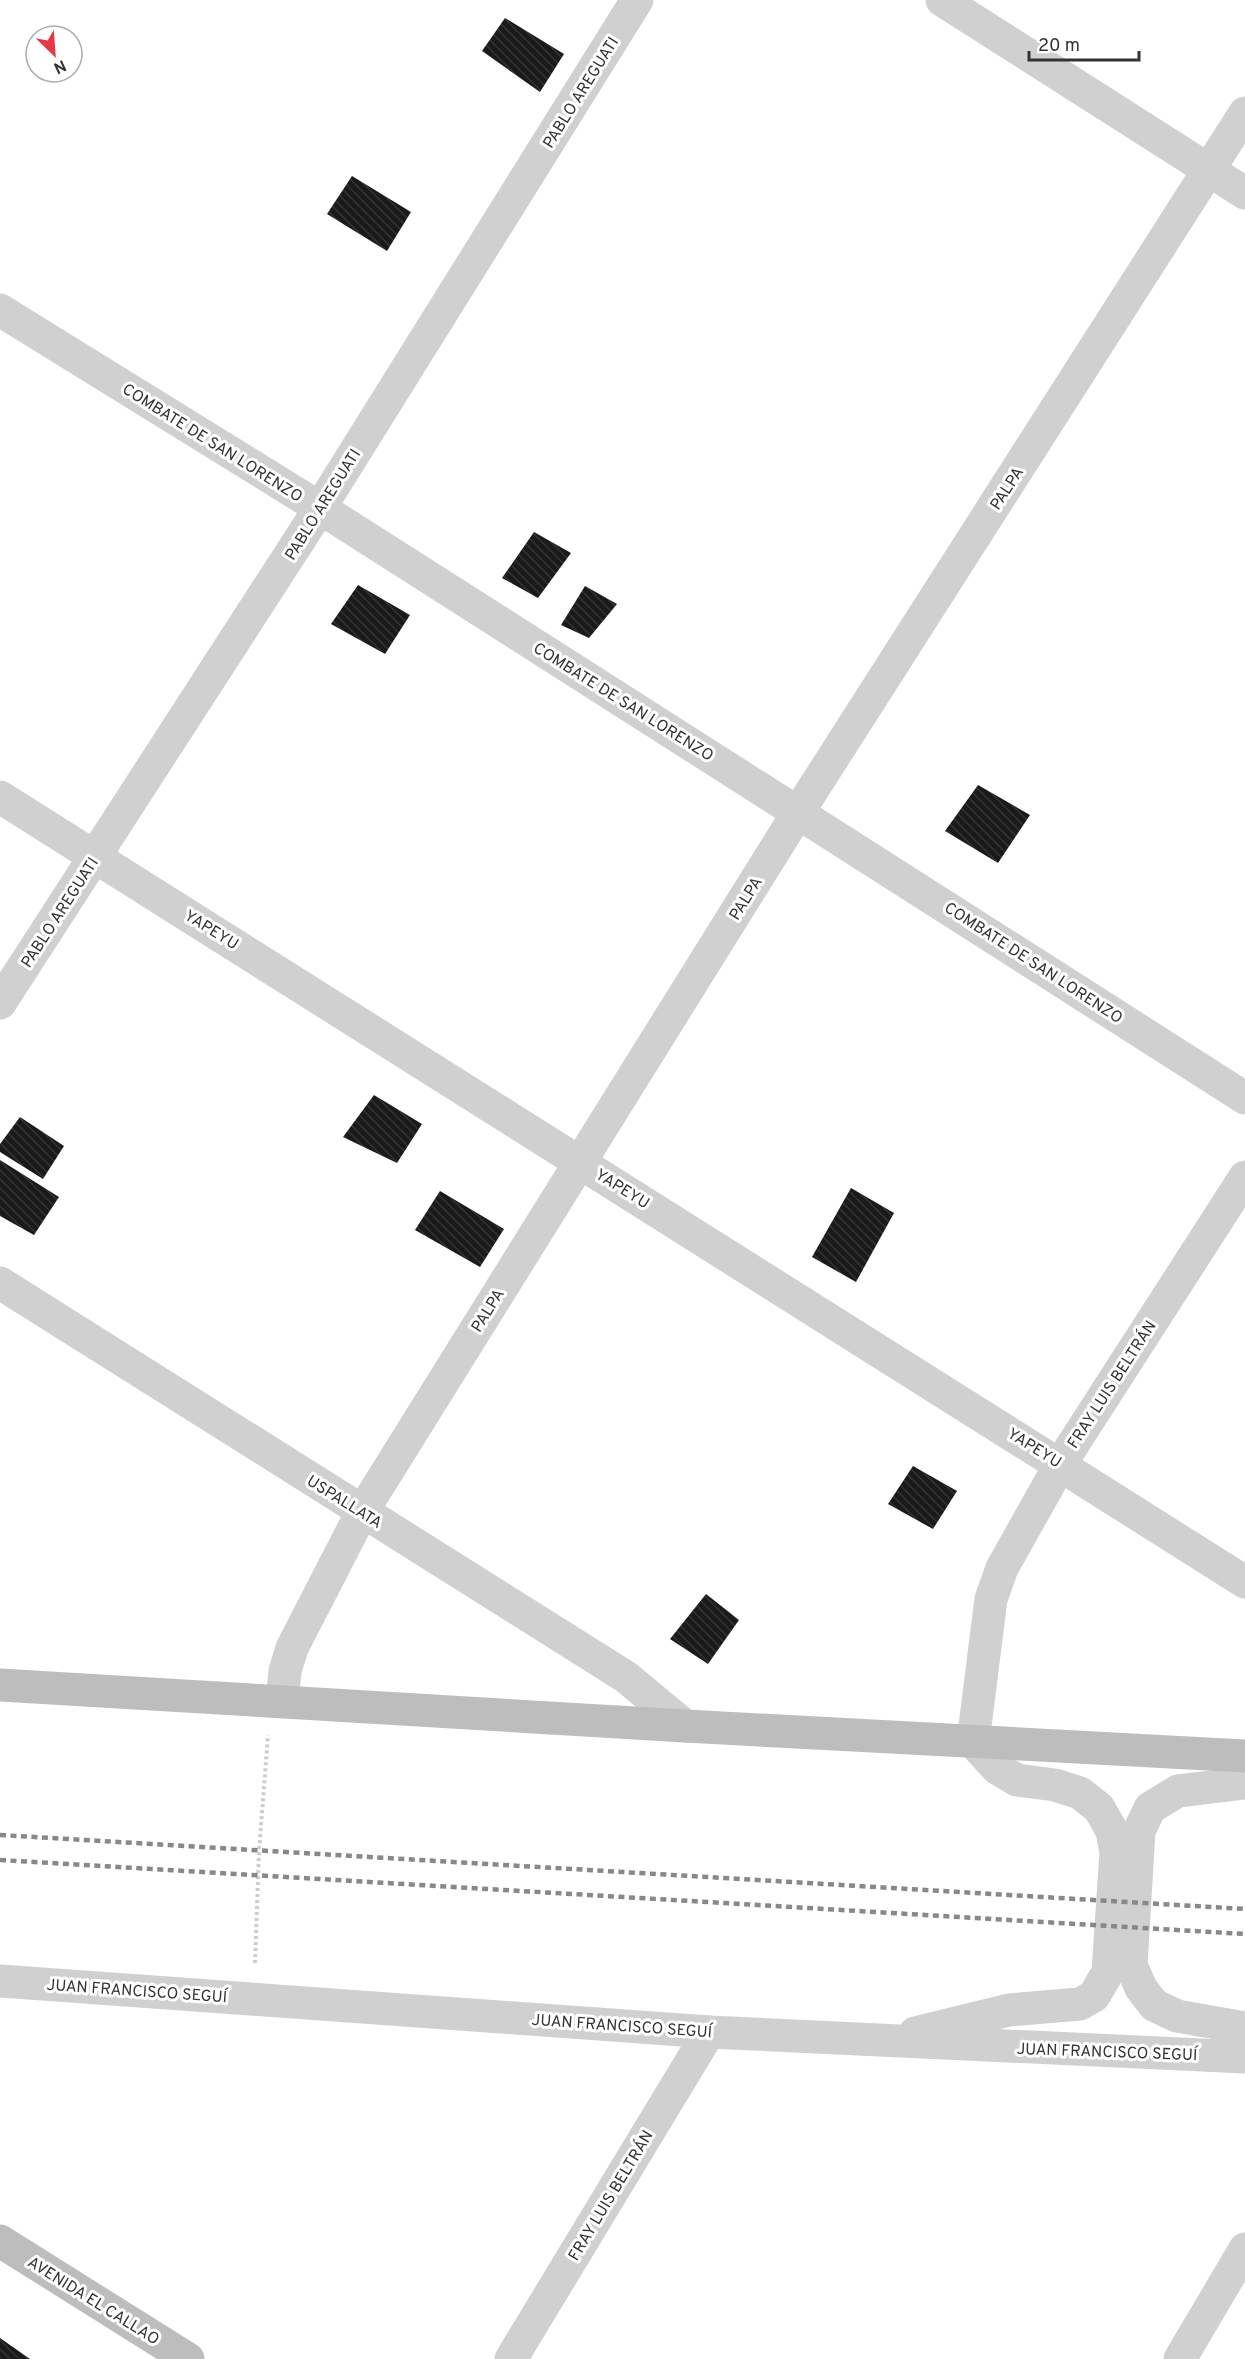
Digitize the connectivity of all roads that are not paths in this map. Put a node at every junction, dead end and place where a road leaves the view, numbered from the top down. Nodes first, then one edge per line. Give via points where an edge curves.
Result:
1 (637, 0) edge
2 (942, 0) edge
3 (1245, 113) edge
4 (1210, 171) junction
5 (1245, 193) edge
6 (0, 310) edge
7 (320, 508) junction
8 (0, 797) edge
9 (799, 811) junction
10 (95, 856) junction
11 (0, 1003) edge
12 (1245, 1098) edge
13 (581, 1161) junction
14 (1245, 1177) edge
15 (0, 1283) edge
16 (1061, 1463) junction
17 (362, 1512) junction
18 (1245, 1582) edge
19 (0, 1685) edge
20 (282, 1701) junction
21 (685, 1726) junction
22 (973, 1742) junction
23 (1245, 1756) edge
24 (1245, 1783) edge
25 (0, 1981) edge
26 (1245, 2028) edge
27 (709, 2032) junction
28 (884, 2041) junction
29 (1245, 2057) edge
30 (0, 2241) edge
31 (1245, 2249) edge
32 (188, 2359) edge
33 (511, 2359) edge
34 (1180, 2359) edge

1 - 7 street, PABLO AREGUATI
2 - 4 street
3 - 4 street, PALPA
4 - 5 street
4 - 9 street, PALPA
6 - 7 street, COMBATE DE SAN LORENZO
7 - 9 street, COMBATE DE SAN LORENZO
7 - 10 street, PABLO AREGUATI
8 - 10 street, YAPEYU
9 - 12 street, COMBATE DE SAN LORENZO
9 - 13 street, PALPA
10 - 11 street, PABLO AREGUATI
10 - 13 street, YAPEYU
13 - 16 street, YAPEYU
13 - 17 street, PALPA
14 - 16 street, FRAY LUIS BELTRÁN
15 - 17 street, USPALLATA
16 - 18 street, YAPEYU
16 - 22 street, FRAY LUIS BELTRÁN via 1002,1568 992,1599
17 - 20 street, PALPA via 292,1648
17 - 21 street, USPALLATA via 626,1677
19 - 20 street
20 - 21 street
21 - 22 street
22 - 23 street
22 - 28 street via 997,1768 1017,1780 1080,1793 1099,1808 1112,1831 1116,1852 1108,1972 1094,1996 1080,2004 1009,2010
24 - 26 street via 1178,1791 1150,1808 1139,1831 1131,1965 1141,1989 1154,2005 1177,2016
25 - 27 street, JUAN FRANCISCO SEGUÍ
27 - 28 street, JUAN FRANCISCO SEGUÍ
27 - 33 street, FRAY LUIS BELTRÁN
28 - 29 street, JUAN FRANCISCO SEGUÍ
30 - 32 street, AVENIDA EL CALLAO
31 - 34 street

